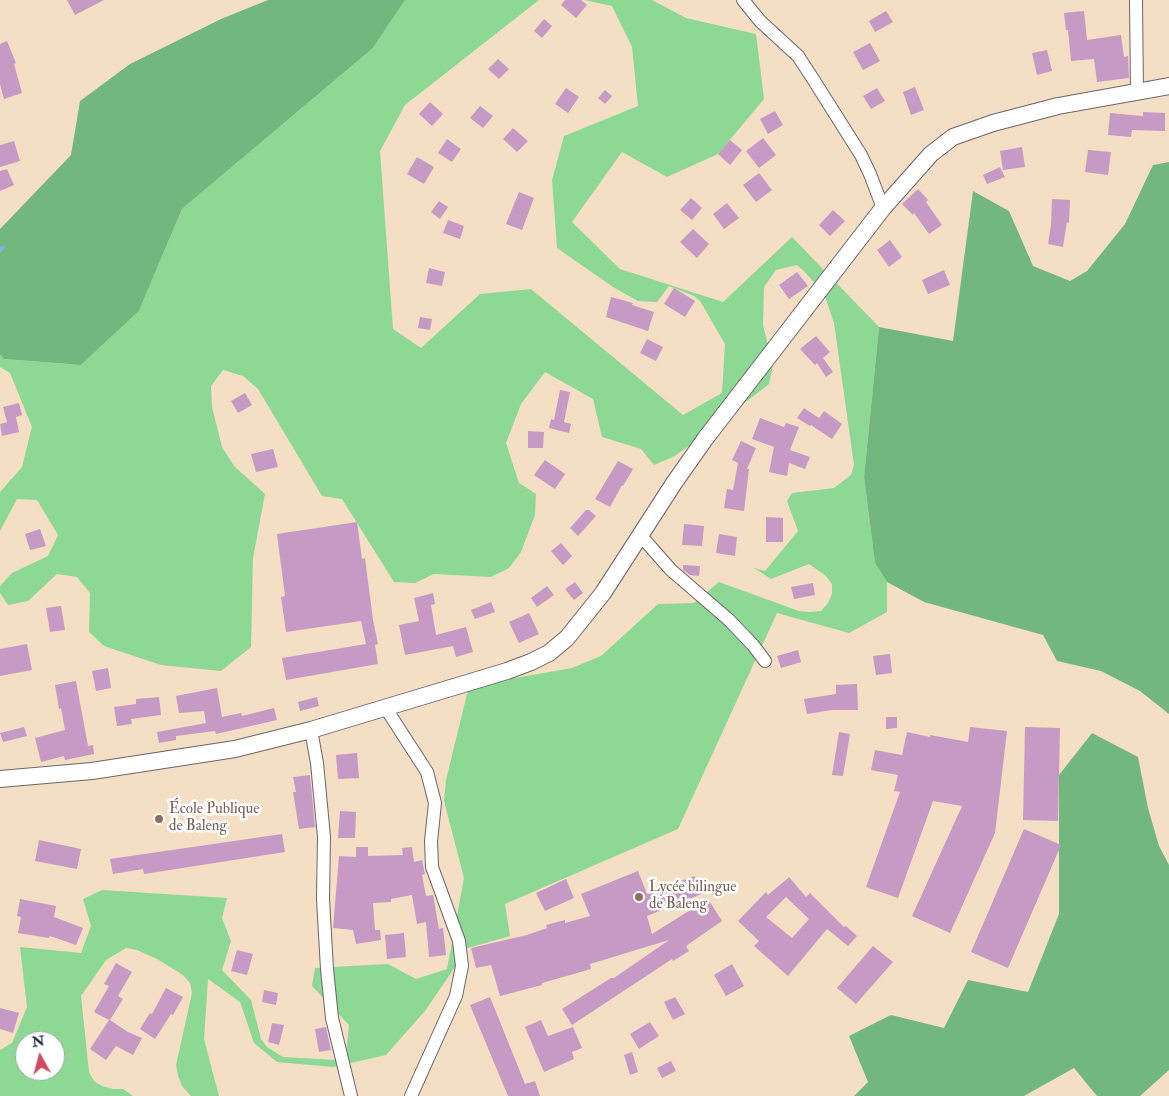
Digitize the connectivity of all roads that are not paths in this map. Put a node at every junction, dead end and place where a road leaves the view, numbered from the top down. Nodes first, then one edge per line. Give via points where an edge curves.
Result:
1 (743, 0) edge
2 (1136, 0) edge
3 (1169, 86) edge
4 (1138, 91) junction
5 (883, 208) junction
6 (641, 536) junction
7 (765, 661) dead end
8 (385, 707) junction
9 (310, 730) junction
10 (0, 779) edge
11 (350, 1096) edge
12 (411, 1096) edge

1 - 5 street via 803,64 861,156
2 - 4 street
3 - 4 street
4 - 5 street via 1058,106 954,137 931,154
5 - 6 street via 705,439
6 - 7 street via 671,570 729,620
6 - 8 street via 597,600 567,638 549,653 508,671
8 - 9 street
8 - 12 street via 427,772 435,803 432,868 459,940 462,966 456,996
9 - 10 street via 234,750 92,771
9 - 11 street via 317,763 324,837 326,969 332,1018

